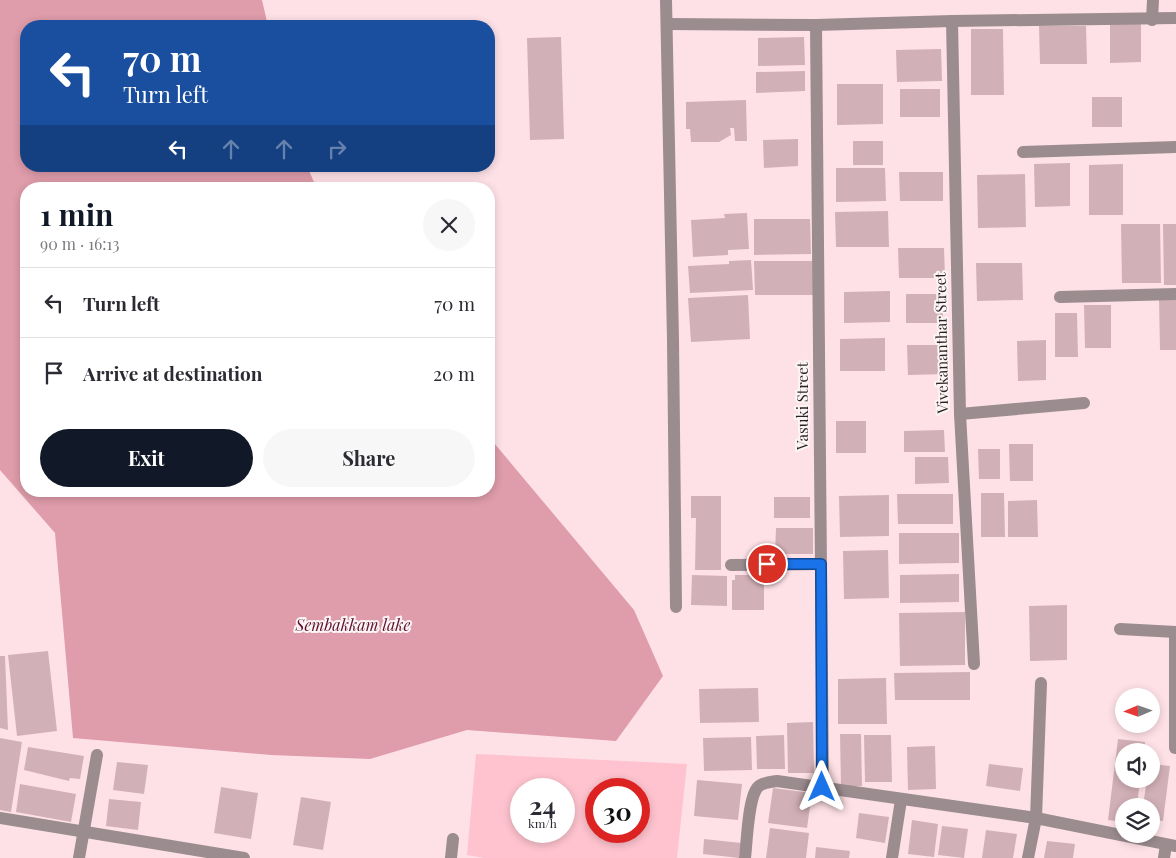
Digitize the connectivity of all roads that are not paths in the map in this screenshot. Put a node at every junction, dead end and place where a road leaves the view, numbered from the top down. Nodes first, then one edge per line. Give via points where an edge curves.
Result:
1 (666, 0) edge
2 (1153, 0) edge
3 (1176, 18) edge
4 (952, 20) junction
5 (1152, 20) junction
6 (667, 24) junction
7 (816, 25) junction
8 (1176, 147) edge
9 (1023, 152) dead end
10 (1176, 294) edge
11 (1060, 297) dead end
12 (1084, 403) dead end
13 (960, 414) junction
14 (821, 564) junction
15 (731, 565) dead end
16 (676, 607) dead end
17 (1120, 629) dead end
18 (1176, 632) edge
19 (974, 664) dead end
20 (1040, 683) dead end
21 (1175, 748) edge
22 (97, 755) dead end
23 (822, 787) junction
24 (901, 800) junction
25 (0, 818) edge
26 (1036, 818) junction
27 (84, 832) junction
28 (453, 839) dead end
29 (1169, 850) edge
30 (79, 858) edge
31 (244, 858) edge
32 (451, 858) edge
33 (745, 858) edge
34 (892, 858) edge
35 (1028, 858) edge

1 - 6 street
2 - 5 street
3 - 5 street
4 - 5 street
4 - 7 street
4 - 13 street, Vivekananthar Street
6 - 7 street
6 - 16 street
7 - 14 street, Vasuki Street
8 - 9 street
10 - 11 street
12 - 13 street
13 - 19 street, Vivekananthar Street
14 - 15 street
14 - 23 street, Vasuki Street
17 - 18 street
18 - 21 street
20 - 26 street
22 - 27 street
23 - 24 street
23 - 33 street via 777,781 766,782 757,788
24 - 26 street
24 - 34 street
25 - 27 street
26 - 29 street
26 - 35 street
27 - 30 street
27 - 31 street
28 - 32 street

